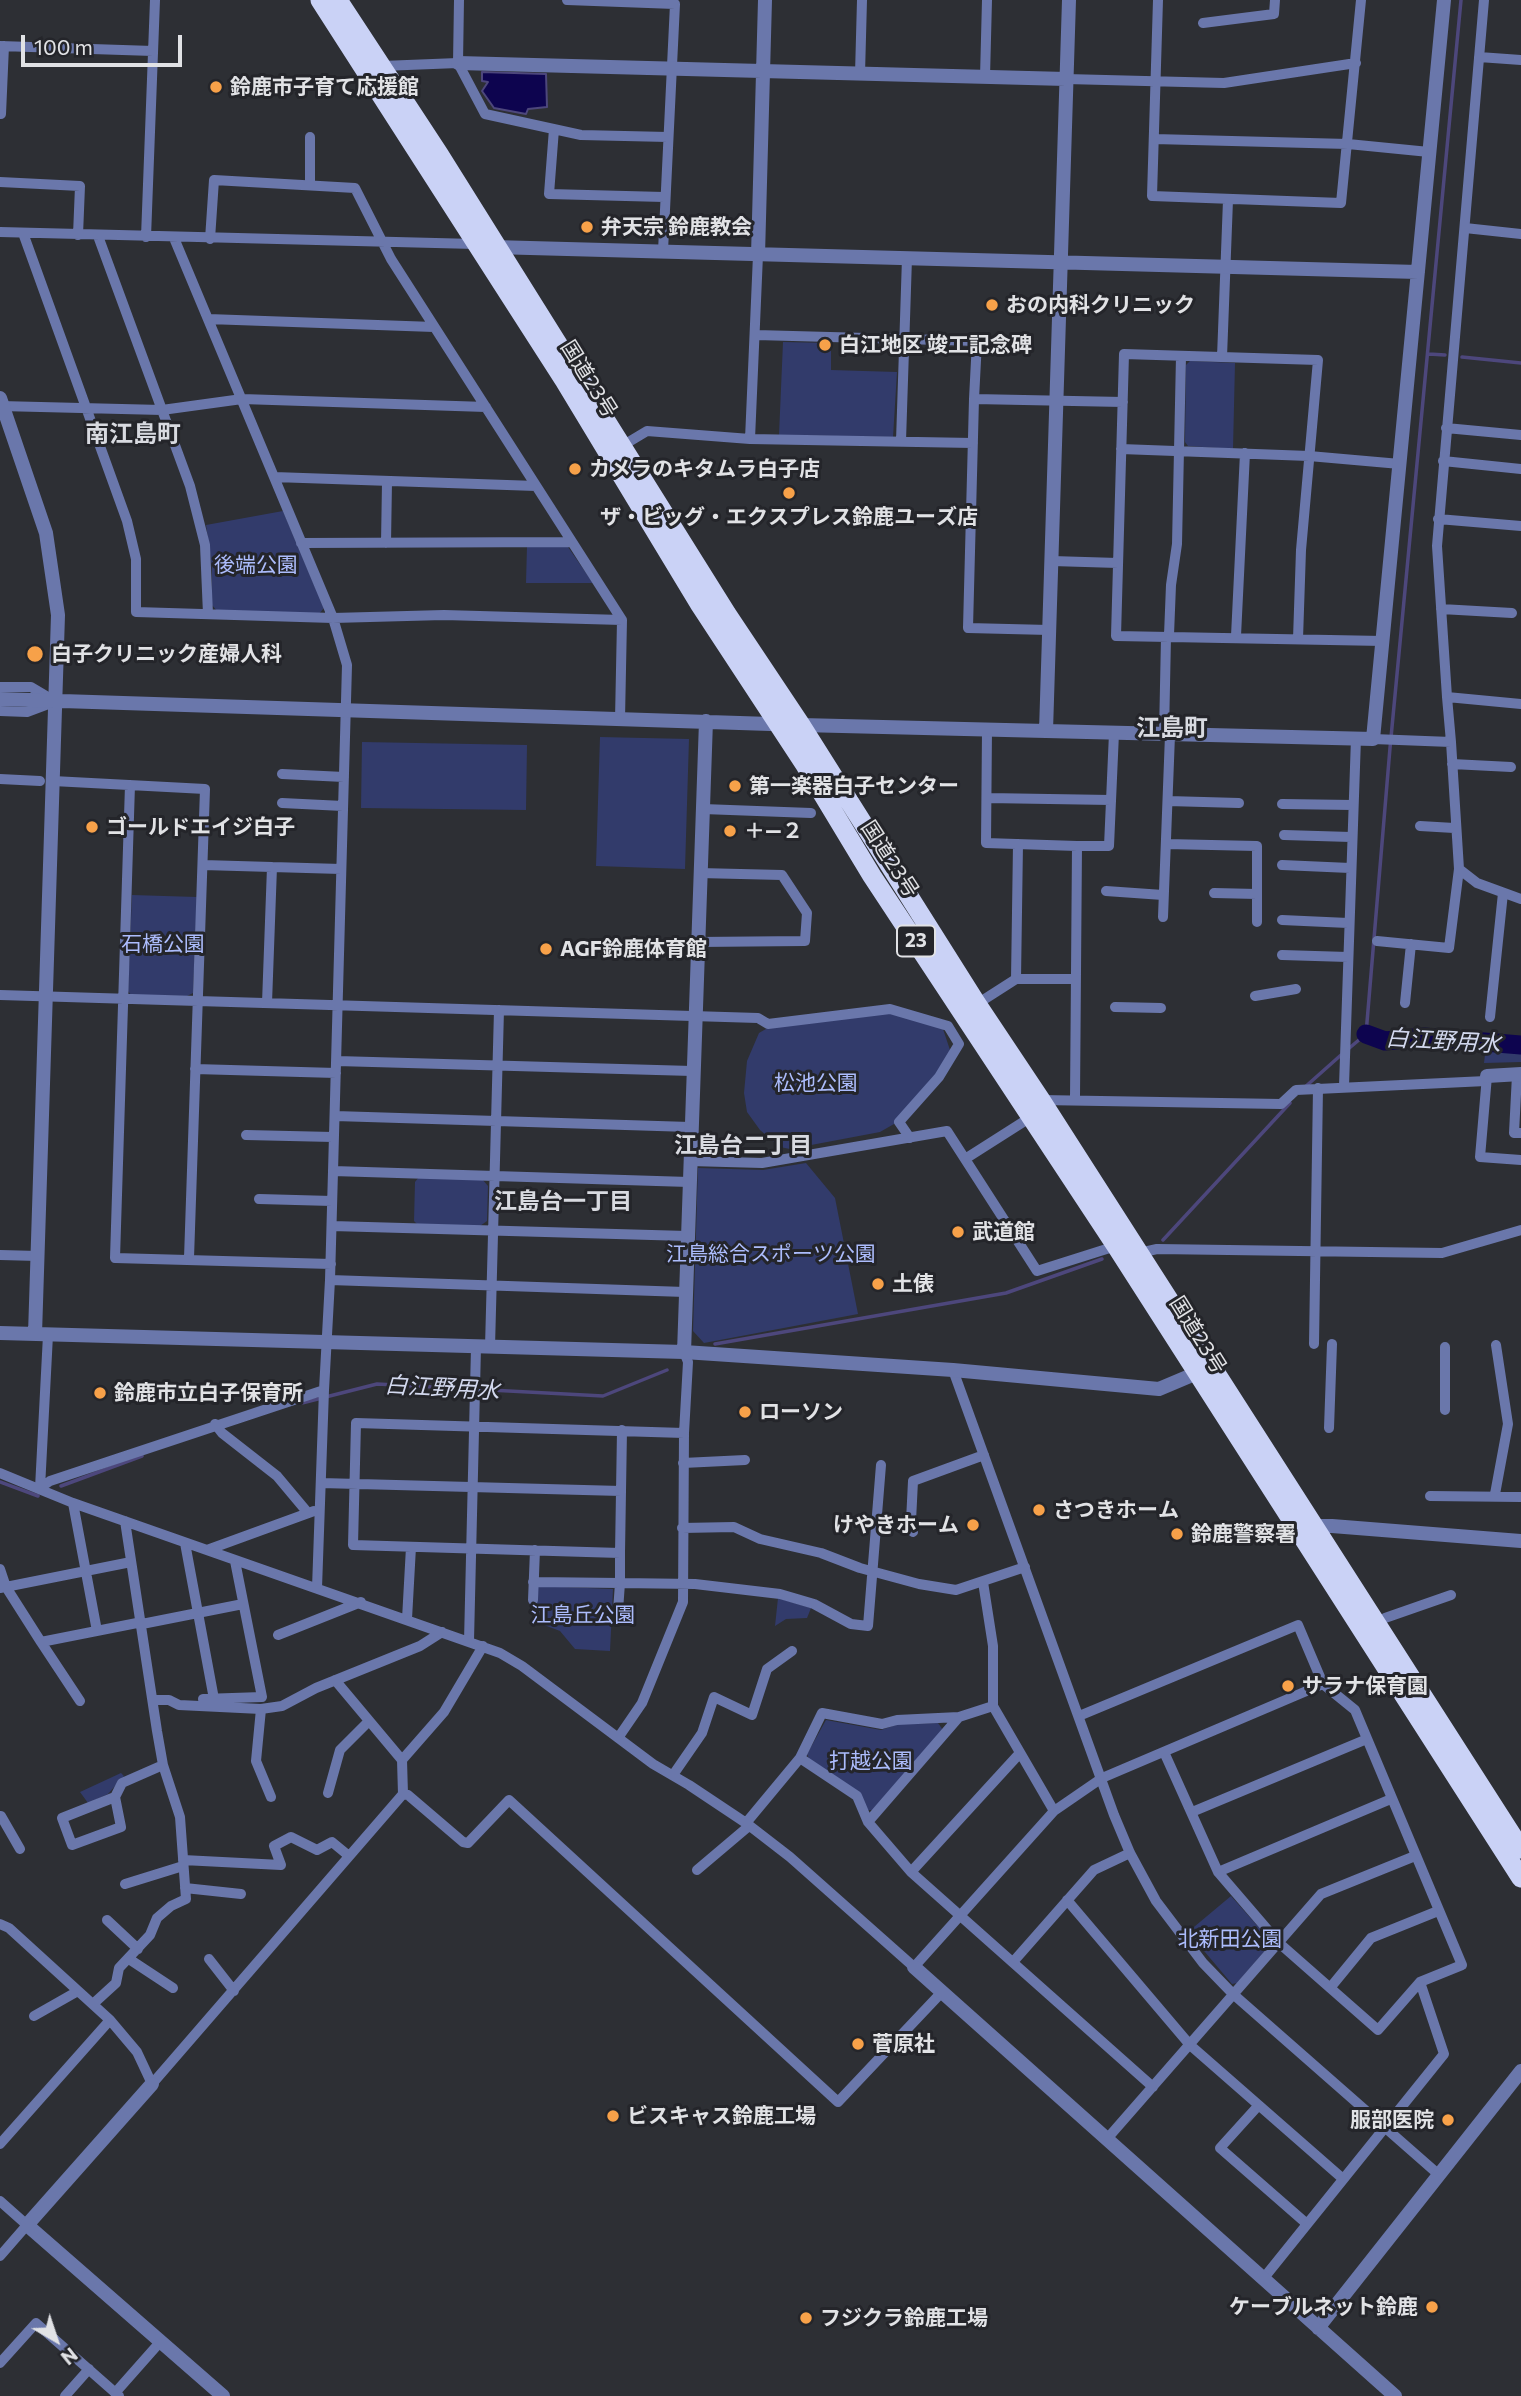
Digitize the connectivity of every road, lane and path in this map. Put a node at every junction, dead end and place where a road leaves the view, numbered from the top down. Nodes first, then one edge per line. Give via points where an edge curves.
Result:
1 (155, 0) edge
2 (320, 0) edge
3 (338, 0) edge
4 (459, 0) edge
5 (567, 0) edge
6 (765, 0) edge
7 (862, 0) edge
8 (987, 0) edge
9 (1069, 0) edge
10 (1157, 0) edge
11 (1275, 0) edge
12 (1361, 0) edge
13 (1444, 0) edge
14 (1484, 0) edge
15 (1203, 23) dead end
16 (2, 46) edge
17 (153, 51) junction
18 (1479, 57) junction
19 (1521, 60) edge
20 (458, 63) junction
21 (1356, 63) junction
22 (382, 66) junction
23 (673, 68) junction
24 (763, 70) junction
25 (860, 74) junction
26 (985, 77) junction
27 (1066, 79) junction
28 (1157, 81) junction
29 (1, 114) edge
30 (554, 129) junction
31 (310, 137) dead end
32 (668, 137) junction
33 (1154, 139) junction
34 (1348, 144) junction
35 (1429, 152) junction
36 (0, 182) edge
37 (310, 186) junction
38 (664, 197) junction
39 (1228, 200) junction
40 (1465, 228) junction
41 (0, 232) edge
42 (23, 233) junction
43 (78, 234) junction
44 (1521, 234) edge
45 (99, 236) junction
46 (146, 237) junction
47 (174, 238) junction
48 (210, 239) junction
49 (383, 242) junction
50 (475, 244) junction
51 (498, 247) junction
52 (663, 251) junction
53 (758, 255) junction
54 (907, 258) junction
55 (1059, 262) junction
56 (1224, 266) junction
57 (1418, 272) junction
58 (208, 319) junction
59 (434, 327) junction
60 (755, 335) junction
61 (905, 341) junction
62 (1181, 356) junction
63 (1222, 357) junction
64 (242, 399) junction
65 (974, 399) junction
66 (1057, 400) junction
67 (1123, 402) junction
68 (1, 403) edge
69 (485, 407) junction
70 (87, 408) junction
71 (162, 410) junction
72 (1446, 428) junction
73 (1521, 435) edge
74 (750, 439) junction
75 (901, 441) junction
76 (973, 443) junction
77 (622, 446) junction
78 (1121, 449) junction
79 (1179, 451) junction
80 (1245, 453) junction
81 (1310, 456) junction
82 (1443, 461) junction
83 (1400, 464) junction
84 (1521, 468) edge
85 (274, 477) junction
86 (387, 482) junction
87 (536, 486) junction
88 (1438, 519) junction
89 (1521, 526) edge
90 (572, 542) junction
91 (301, 543) junction
92 (386, 543) junction
93 (1052, 561) junction
94 (1118, 563) junction
95 (1441, 609) junction
96 (1513, 613) dead end
97 (208, 614) junction
98 (334, 618) junction
99 (622, 620) junction
100 (1049, 630) junction
101 (1168, 636) junction
102 (1236, 636) junction
103 (1298, 639) junction
104 (1383, 641) junction
105 (0, 687) edge
106 (1447, 697) junction
107 (0, 699) edge
108 (55, 701) junction
109 (1521, 704) edge
110 (346, 710) junction
111 (0, 711) edge
112 (620, 719) junction
113 (706, 721) junction
114 (778, 724) junction
115 (801, 725) junction
116 (987, 730) junction
117 (1046, 731) junction
118 (1114, 733) junction
119 (1167, 735) junction
120 (1356, 738) junction
121 (1377, 739) junction
122 (1451, 742) junction
123 (1452, 764) junction
124 (1511, 767) dead end
125 (282, 774) dead end
126 (344, 777) junction
127 (0, 779) edge
128 (47, 781) junction
129 (130, 785) junction
130 (987, 798) junction
131 (1111, 800) junction
132 (1168, 801) junction
133 (282, 803) dead end
134 (1239, 803) dead end
135 (1282, 804) dead end
136 (1353, 805) junction
137 (343, 806) junction
138 (703, 809) junction
139 (811, 813) dead end
140 (1420, 826) dead end
141 (1454, 828) junction
142 (1284, 835) dead end
143 (1351, 837) junction
144 (1018, 844) junction
145 (1166, 844) junction
146 (1077, 846) junction
147 (203, 865) junction
148 (1282, 865) dead end
149 (272, 867) junction
150 (1350, 868) junction
151 (341, 869) junction
152 (1458, 869) junction
153 (699, 873) junction
154 (1106, 891) dead end
155 (1214, 893) dead end
156 (1503, 893) junction
157 (1257, 894) junction
158 (1163, 895) junction
159 (1521, 899) edge
160 (1163, 917) dead end
161 (1282, 920) dead end
162 (1257, 922) dead end
163 (1348, 923) junction
164 (1377, 941) dead end
165 (698, 942) junction
166 (1412, 944) junction
167 (1282, 955) dead end
168 (1348, 957) junction
169 (1016, 979) junction
170 (1075, 979) junction
171 (1296, 989) dead end
172 (0, 995) edge
173 (1255, 996) dead end
174 (47, 997) junction
175 (124, 998) junction
176 (198, 1001) junction
177 (267, 1003) junction
178 (1405, 1003) dead end
179 (977, 1004) junction
180 (338, 1005) junction
181 (1115, 1007) dead end
182 (1161, 1008) dead end
183 (499, 1010) junction
184 (694, 1016) junction
185 (1490, 1017) dead end
186 (337, 1060) junction
187 (498, 1066) junction
188 (195, 1069) junction
189 (692, 1071) junction
190 (336, 1073) junction
191 (1519, 1074) edge
192 (1487, 1079) junction
193 (1343, 1086) junction
194 (1314, 1088) junction
195 (1075, 1098) junction
196 (1041, 1100) junction
197 (335, 1116) junction
198 (1031, 1117) junction
199 (497, 1120) junction
200 (690, 1127) junction
201 (1521, 1133) edge
202 (246, 1135) dead end
203 (334, 1137) junction
204 (910, 1138) junction
205 (965, 1159) junction
206 (1521, 1160) edge
207 (690, 1161) junction
208 (333, 1171) junction
209 (494, 1176) junction
210 (689, 1182) junction
211 (259, 1199) dead end
212 (332, 1201) junction
213 (332, 1226) junction
214 (493, 1230) junction
215 (1521, 1230) edge
216 (687, 1236) junction
217 (1116, 1246) junction
218 (1314, 1251) junction
219 (1139, 1253) junction
220 (0, 1255) edge
221 (38, 1256) junction
222 (189, 1258) junction
223 (331, 1264) junction
224 (330, 1280) junction
225 (492, 1286) junction
226 (685, 1292) junction
227 (0, 1333) edge
228 (42, 1334) junction
229 (328, 1342) junction
230 (1314, 1344) dead end
231 (1332, 1345) dead end
232 (1496, 1345) dead end
233 (483, 1347) junction
234 (1445, 1347) dead end
235 (684, 1352) junction
236 (953, 1370) junction
237 (1204, 1370) junction
238 (324, 1395) junction
239 (1445, 1410) dead end
240 (1508, 1424) junction
241 (1521, 1424) edge
242 (475, 1426) junction
243 (1329, 1427) dead end
244 (218, 1428) junction
245 (622, 1430) junction
246 (684, 1433) junction
247 (984, 1455) junction
248 (745, 1460) dead end
249 (683, 1464) junction
250 (881, 1465) dead end
251 (0, 1473) edge
252 (321, 1483) junction
253 (355, 1484) junction
254 (474, 1487) junction
255 (40, 1488) junction
256 (621, 1491) junction
257 (1495, 1494) junction
258 (1430, 1496) dead end
259 (1521, 1497) edge
260 (73, 1503) junction
261 (320, 1509) junction
262 (308, 1513) junction
263 (125, 1521) junction
264 (682, 1528) junction
265 (1308, 1531) junction
266 (913, 1532) dead end
267 (1521, 1541) edge
268 (185, 1543) junction
269 (411, 1547) junction
270 (472, 1548) junction
271 (207, 1550) junction
272 (535, 1550) junction
273 (620, 1553) junction
274 (235, 1561) junction
275 (131, 1562) junction
276 (1025, 1567) junction
277 (0, 1569) edge
278 (86, 1570) junction
279 (872, 1570) junction
280 (533, 1582) junction
281 (983, 1582) junction
282 (620, 1583) junction
283 (682, 1586) junction
284 (3, 1587) edge
285 (317, 1588) junction
286 (1451, 1595) dead end
287 (533, 1600) dead end
288 (362, 1602) junction
289 (243, 1604) junction
290 (618, 1611) dead end
291 (199, 1613) junction
292 (1385, 1618) dead end
293 (407, 1619) junction
294 (142, 1623) junction
295 (97, 1631) junction
296 (442, 1632) junction
297 (278, 1635) dead end
298 (469, 1641) junction
299 (41, 1642) junction
300 (483, 1646) junction
301 (792, 1651) dead end
302 (335, 1680) junction
303 (1323, 1684) junction
304 (214, 1699) junction
305 (155, 1700) junction
306 (169, 1700) junction
307 (80, 1701) dead end
308 (993, 1706) junction
309 (261, 1709) junction
310 (1079, 1716) junction
311 (959, 1717) junction
312 (369, 1721) junction
313 (618, 1738) junction
314 (1367, 1739) junction
315 (1164, 1752) junction
316 (1020, 1753) junction
317 (800, 1758) junction
318 (402, 1760) junction
319 (163, 1765) junction
320 (673, 1776) junction
321 (1102, 1778) junction
322 (328, 1793) dead end
323 (403, 1794) junction
324 (115, 1797) junction
325 (271, 1797) dead end
326 (1391, 1799) junction
327 (1054, 1811) junction
328 (1192, 1812) junction
329 (0, 1817) edge
330 (868, 1822) junction
331 (747, 1825) junction
332 (20, 1849) dead end
333 (1521, 1849) edge
334 (1130, 1853) junction
335 (349, 1856) junction
336 (1415, 1856) junction
337 (183, 1863) junction
338 (697, 1870) dead end
339 (911, 1871) junction
340 (1217, 1872) junction
341 (1521, 1878) edge
342 (125, 1884) dead end
343 (186, 1888) junction
344 (241, 1894) dead end
345 (1067, 1900) junction
346 (1438, 1911) junction
347 (961, 1916) junction
348 (107, 1920) dead end
349 (0, 1924) edge
350 (1279, 1943) junction
351 (138, 1949) junction
352 (129, 1959) junction
353 (209, 1959) dead end
354 (1013, 1962) junction
355 (915, 1967) junction
356 (1420, 1982) junction
357 (1330, 1988) junction
358 (173, 1989) dead end
359 (78, 1991) junction
360 (234, 1991) junction
361 (942, 1992) junction
362 (1233, 1994) junction
363 (93, 2004) junction
364 (34, 2016) dead end
365 (110, 2020) junction
366 (1190, 2045) junction
367 (1521, 2071) edge
368 (152, 2084) junction
369 (1153, 2087) junction
370 (1258, 2106) junction
371 (1385, 2127) junction
372 (1106, 2140) junction
373 (0, 2144) edge
374 (1438, 2174) junction
375 (1342, 2178) junction
376 (0, 2202) edge
377 (1307, 2224) junction
378 (27, 2225) junction
379 (0, 2256) edge
380 (1262, 2278) junction
381 (1318, 2328) junction
382 (161, 2341) junction
383 (0, 2363) edge
384 (89, 2370) junction
385 (117, 2394) edge
386 (65, 2396) edge
387 (223, 2396) edge
388 (1395, 2396) edge

1 - 17 street
2 - 50 highway, 国道23号 / 23
3 - 22 highway, 国道23号 / 23
4 - 20 street
5 - 23 street via 675,4
6 - 24 street
7 - 25 street
8 - 26 street
9 - 27 street
10 - 28 street
11 - 15 street via 1274,14
12 - 21 street
13 - 35 street
14 - 18 street
16 - 17 street
16 - 29 street
17 - 46 street
18 - 19 street
18 - 40 street
20 - 22 street
20 - 23 street
20 - 30 street via 485,114
21 - 28 street via 1224,83
21 - 34 street
22 - 51 highway, 国道23号 / 23
23 - 24 street
23 - 32 street
24 - 25 street
24 - 53 street
25 - 26 street
26 - 27 street
27 - 28 street
27 - 55 street
28 - 33 street
30 - 32 street via 581,135
30 - 38 street via 549,194
31 - 37 street
32 - 38 street
33 - 34 street
33 - 39 street via 1152,196
34 - 35 street
34 - 39 street via 1341,203
35 - 57 street
36 - 43 street via 80,186
37 - 48 street via 214,180
37 - 49 street via 355,188
38 - 52 street
39 - 56 street
40 - 44 street
40 - 72 street
41 - 42 street
42 - 43 street
42 - 70 street
43 - 45 street
45 - 46 street
45 - 71 street
46 - 47 street
47 - 48 street
47 - 58 street
48 - 49 street
49 - 50 street
49 - 59 street
50 - 51 street
50 - 114 highway, 国道23号 / 23
51 - 52 street
51 - 77 highway, 国道23号 / 23
52 - 53 street
53 - 54 street
53 - 60 street
54 - 55 street
54 - 61 street
55 - 56 street
55 - 66 street
56 - 57 street
56 - 63 street
57 - 83 street
58 - 59 street
58 - 64 street
59 - 69 street
60 - 61 street
60 - 74 street
61 - 65 street via 977,341
61 - 75 street
62 - 63 street
62 - 67 street via 1124,354
62 - 79 street
63 - 81 street via 1318,360
64 - 69 street
64 - 71 street
64 - 85 street
65 - 66 street
65 - 76 street
66 - 67 street
66 - 93 street
67 - 78 street
68 - 70 street
68 - 108 street via 37,501 55,583
69 - 87 street
70 - 71 street
70 - 97 street via 134,546 136,612
71 - 97 street via 190,486 205,545
72 - 73 street
72 - 82 street
74 - 75 street
74 - 77 street via 647,432
75 - 76 street
76 - 100 street via 968,628
77 - 115 highway, 国道23号 / 23
78 - 79 street
78 - 94 street
79 - 80 street
79 - 101 street via 1177,544
80 - 81 street
80 - 102 street
81 - 83 street
81 - 103 street
82 - 84 street
82 - 88 street
83 - 104 street
85 - 86 street
85 - 91 street
86 - 87 street
86 - 92 street
87 - 90 street
88 - 89 street
88 - 95 street
90 - 92 street
90 - 99 street
91 - 92 street
91 - 98 street
93 - 94 street
93 - 100 street
94 - 101 street via 1116,636
95 - 96 street
95 - 106 street
97 - 98 street
98 - 99 street via 444,615
98 - 110 street via 348,665
99 - 112 street
100 - 117 street
101 - 102 street
101 - 119 street
102 - 103 street
103 - 104 street
104 - 121 street
105 - 108 street via 30,687
106 - 109 street
106 - 122 street
107 - 108 street
108 - 110 street
108 - 111 street via 27,712
108 - 128 street
110 - 112 street
110 - 126 street
112 - 113 street
113 - 114 street
113 - 138 street
114 - 115 street
114 - 198 highway, 国道23号 / 23
115 - 116 street
115 - 179 highway, 国道23号 / 23
116 - 117 street
116 - 130 street
117 - 118 street
118 - 119 street
118 - 131 street
119 - 120 street
119 - 132 street
120 - 121 street
120 - 136 street
121 - 122 street
122 - 123 street
123 - 124 street
123 - 141 street
125 - 126 street
126 - 137 street
127 - 128 street
128 - 129 street
128 - 174 street
129 - 147 street via 205,789
129 - 175 street
130 - 131 street
130 - 144 street via 986,843
131 - 146 street via 1109,846
132 - 134 street
132 - 145 street
133 - 137 street
135 - 136 street
136 - 143 street
137 - 151 street
138 - 139 street
138 - 153 street
140 - 141 street
141 - 152 street
142 - 143 street
143 - 150 street
144 - 146 street
144 - 169 street
145 - 157 street via 1257,846
145 - 158 street
146 - 170 street
147 - 149 street
147 - 176 street
148 - 150 street
149 - 151 street
149 - 177 street
150 - 163 street
151 - 180 street
152 - 156 street via 1469,880
152 - 166 street via 1450,948
153 - 165 street
153 - 165 street via 782,875 807,913 804,941
154 - 158 street
155 - 157 street
156 - 159 street
156 - 185 street
157 - 162 street
158 - 160 street
161 - 163 street
163 - 168 street
164 - 166 street
165 - 184 street
166 - 178 street
167 - 168 street
168 - 193 street
169 - 170 street
169 - 179 street
170 - 195 street
171 - 173 street
172 - 174 street
174 - 175 street
174 - 221 street
175 - 176 street
175 - 222 street via 115,1258
176 - 177 street
176 - 188 street
177 - 180 street
179 - 196 highway, 国道23号 / 23
180 - 183 street
180 - 186 street
181 - 182 street
183 - 184 street
183 - 187 street
184 - 189 street
184 - 204 street via 758,1018 768,1024 890,1009 948,1026 959,1044 939,1077 899,1122
186 - 187 street
186 - 190 street
187 - 189 street
187 - 199 street
188 - 190 street
188 - 222 street
189 - 200 street
190 - 197 street
191 - 192 street
191 - 201 street via 1514,1133
192 - 193 street
192 - 206 street via 1480,1157
193 - 194 street
194 - 195 street via 1296,1090 1281,1104
194 - 218 street
195 - 196 street
196 - 219 highway, 国道23号 / 23
197 - 199 street
197 - 203 street
198 - 205 street
198 - 217 highway, 国道23号 / 23
199 - 200 street
199 - 209 street
200 - 207 street
202 - 203 street
203 - 208 street
204 - 205 street via 947,1131
204 - 207 street via 762,1164
205 - 217 street via 1037,1271
207 - 210 street
208 - 209 street
208 - 212 street
209 - 210 street
209 - 214 street
210 - 216 street
211 - 212 street
212 - 213 street
213 - 214 street
213 - 223 street
214 - 216 street
214 - 225 street
215 - 218 street via 1443,1253
216 - 226 street
217 - 237 highway, 国道23号 / 23
218 - 219 street via 1157,1249
218 - 230 street
219 - 237 highway, 国道23号 / 23
220 - 221 street
221 - 228 street
222 - 223 street
223 - 224 street
224 - 225 street
224 - 229 street
225 - 226 street
225 - 233 street
226 - 235 street
227 - 228 street
228 - 229 street
228 - 255 street
229 - 233 street
229 - 238 street
231 - 243 street
232 - 240 street
233 - 235 street
233 - 242 street via 475,1382
234 - 239 street
235 - 236 street
235 - 246 street via 688,1363
236 - 237 street via 1159,1389
236 - 247 street
237 - 265 highway, 国道23号 / 23
238 - 244 street
238 - 252 street
240 - 241 street
240 - 257 street
242 - 245 street
242 - 253 street via 356,1423
242 - 254 street
244 - 255 street
244 - 262 street via 277,1476
245 - 246 street
245 - 256 street
246 - 249 street
247 - 266 street via 913,1481
247 - 276 street
248 - 249 street
249 - 264 street
250 - 279 street
251 - 255 street
252 - 253 street
252 - 261 street
253 - 254 street
253 - 269 street via 353,1545
254 - 256 street
254 - 270 street
255 - 260 street
256 - 273 street
257 - 258 street
257 - 259 street
260 - 263 street
260 - 278 street
261 - 262 street
261 - 285 street
262 - 271 street
263 - 268 street
263 - 275 street
264 - 279 street via 734,1527 760,1539
264 - 283 street
265 - 267 street
265 - 333 highway, 国道23号 / 23
265 - 341 highway, 国道23号 / 23
268 - 271 street
268 - 291 street
269 - 270 street
269 - 293 street
270 - 272 street
270 - 298 street
271 - 274 street
272 - 273 street
272 - 280 street
273 - 282 street
274 - 285 street
274 - 289 street
275 - 278 street
275 - 294 street
276 - 281 street
276 - 310 street
277 - 284 street
278 - 284 street
278 - 295 street
279 - 281 street via 956,1590
279 - 283 street via 868,1626 851,1624 799,1598
280 - 282 street
280 - 287 street
281 - 308 street via 993,1646
282 - 283 street
282 - 290 street
283 - 313 street via 683,1602 662,1661
284 - 299 street
285 - 288 street
286 - 292 street
288 - 293 street
288 - 297 street
289 - 291 street
289 - 304 street via 262,1697
291 - 294 street
291 - 304 street
293 - 296 street
294 - 295 street
294 - 305 street
295 - 299 street
296 - 298 street
296 - 302 street
298 - 300 street
299 - 307 street
300 - 313 street via 522,1666
300 - 318 street via 444,1712
301 - 320 street via 767,1669 752,1715 714,1697 702,1733
302 - 309 street via 282,1706
302 - 312 street
303 - 310 street via 1298,1625
303 - 314 street via 1355,1710
303 - 315 street
304 - 306 street
305 - 306 street
305 - 319 street
306 - 309 street via 179,1705
308 - 311 street
308 - 316 street
309 - 325 street via 256,1761
310 - 321 street
311 - 317 street via 882,1724 822,1713
311 - 330 street
312 - 318 street
312 - 322 street via 340,1751
313 - 320 street
314 - 326 street
314 - 328 street
315 - 321 street
315 - 328 street
316 - 327 street
316 - 339 street
317 - 330 street via 857,1796
317 - 331 street
318 - 323 street
319 - 324 street via 121,1783
319 - 337 street via 180,1817
320 - 331 street
321 - 327 street
321 - 334 street
323 - 335 street
323 - 361 street via 468,1843 509,1800 838,2102
324 - 324 street via 62,1818 72,1845 121,1827
326 - 336 street
326 - 340 street
327 - 347 street
328 - 340 street
329 - 332 street
330 - 339 street
331 - 338 street
331 - 355 street
334 - 345 street via 1094,1870
334 - 362 street via 1177,1932
335 - 337 street via 332,1842 317,1850 291,1837 274,1846 282,1865
335 - 360 street
336 - 346 street
336 - 350 street via 1321,1894
337 - 342 street
337 - 343 street
339 - 347 street
340 - 350 street
343 - 344 street
343 - 351 street via 187,1899 157,1918
345 - 354 street
345 - 366 street
346 - 356 street via 1462,1965
346 - 357 street via 1371,1938
347 - 354 street
347 - 355 street
348 - 351 street
349 - 359 street
350 - 357 street
350 - 362 street
351 - 352 street
352 - 358 street
352 - 363 street via 119,1968 116,1983
353 - 360 street
354 - 369 street
355 - 361 street
356 - 357 street via 1378,2030
356 - 371 street via 1444,2054
359 - 363 street
359 - 364 street
360 - 368 street
361 - 372 street
362 - 366 street
362 - 371 street
363 - 365 street
365 - 368 street via 137,2052
365 - 373 street
366 - 369 street
366 - 370 street
367 - 374 street
368 - 378 street
369 - 372 street
370 - 375 street
370 - 377 street via 1220,2148
371 - 374 street
371 - 375 street
372 - 380 street
374 - 381 street
375 - 377 street
376 - 378 street
377 - 380 street
378 - 379 street
378 - 382 street
380 - 381 street
381 - 388 street
382 - 385 street
382 - 387 street
383 - 384 street via 36,2323
384 - 385 street
384 - 386 street

